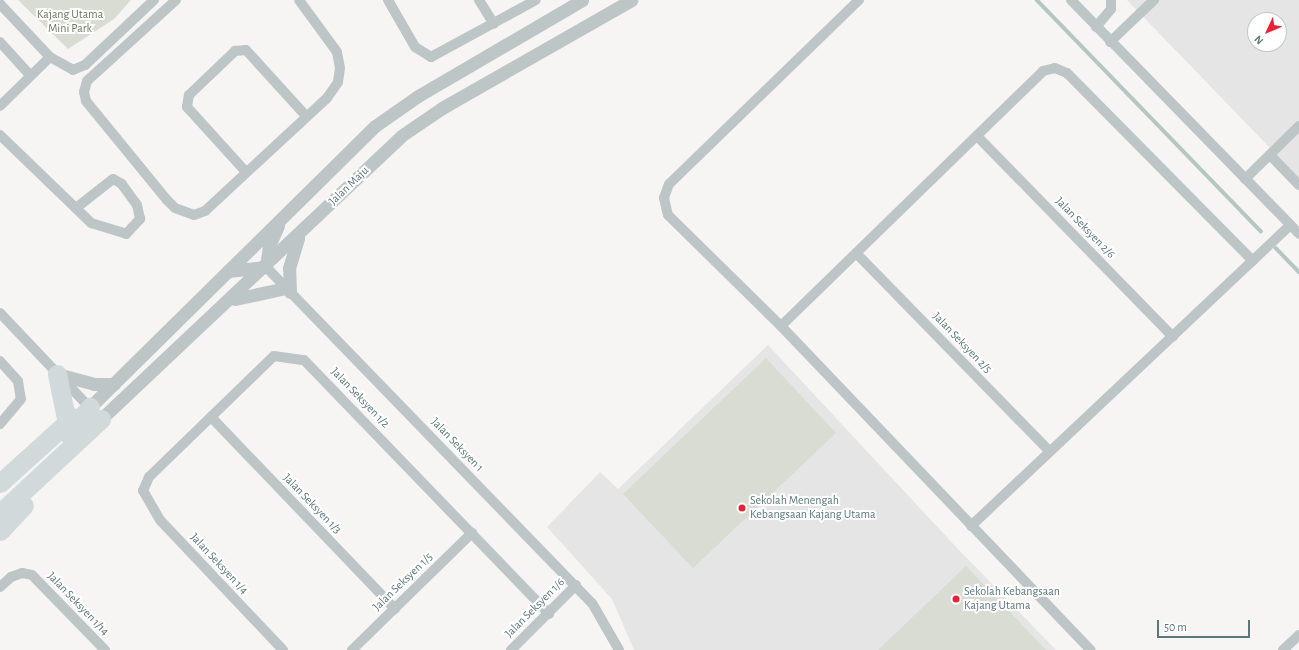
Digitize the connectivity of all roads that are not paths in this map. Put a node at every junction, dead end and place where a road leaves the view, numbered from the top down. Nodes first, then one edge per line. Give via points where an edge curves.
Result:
1 (154, 0) edge
2 (176, 0) edge
3 (299, 0) edge
4 (388, 0) edge
5 (479, 0) edge
6 (536, 0) edge
7 (582, 0) edge
8 (631, 0) edge
9 (859, 0) edge
10 (1071, 0) edge
11 (1111, 0) edge
12 (1154, 0) edge
13 (0, 4) edge
14 (494, 24) junction
15 (1096, 27) junction
16 (0, 42) edge
17 (1110, 42) junction
18 (50, 57) junction
19 (30, 76) junction
20 (0, 106) edge
21 (306, 116) junction
22 (1299, 126) edge
23 (0, 135) edge
24 (978, 137) junction
25 (1270, 155) junction
26 (246, 172) junction
27 (1245, 179) junction
28 (1299, 185) edge
29 (76, 208) junction
30 (281, 218) junction
31 (1290, 225) junction
32 (299, 234) junction
33 (1299, 234) edge
34 (857, 254) junction
35 (1253, 261) junction
36 (266, 267) junction
37 (228, 271) junction
38 (288, 290) junction
39 (230, 301) junction
40 (0, 313) edge
41 (781, 326) junction
42 (1173, 337) junction
43 (0, 361) edge
44 (57, 374) junction
45 (114, 384) junction
46 (96, 413) junction
47 (211, 417) junction
48 (67, 423) junction
49 (0, 424) edge
50 (1048, 450) junction
51 (64, 454) junction
52 (0, 483) edge
53 (144, 491) joint
54 (0, 499) edge
55 (0, 513) edge
56 (971, 526) junction
57 (0, 531) edge
58 (472, 533) junction
59 (576, 585) junction
60 (0, 587) edge
61 (394, 609) junction
62 (549, 614) junction
63 (1299, 635) edge
64 (104, 650) edge
65 (283, 650) edge
66 (352, 650) edge
67 (511, 650) edge
68 (619, 650) edge
69 (1091, 650) edge
70 (1283, 650) edge

1 - 18 street via 85,65 73,70
2 - 26 street via 87,81 86,101 167,200 183,213 194,215 205,210
3 - 21 street via 337,52 340,68 338,82 327,98
4 - 14 street via 414,47 431,57
5 - 14 street
6 - 14 street
7 - 30 street, Jalan Maju via 396,110
8 - 32 street, Jalan Maju via 442,108 401,136
9 - 41 street via 669,184 664,198 668,215
10 - 15 street
11 - 15 street via 1111,9
12 - 17 street
13 - 18 street
15 - 17 street
16 - 19 street
17 - 27 street
18 - 19 street
19 - 20 street
21 - 26 street
21 - 26 street via 246,50 235,51 190,96 187,107
22 - 25 street
23 - 29 street
24 - 34 street
24 - 35 street via 1042,72 1055,68 1068,73
24 - 42 street, Jalan Seksyen 2/6
25 - 27 street
25 - 28 street
27 - 31 street
29 - 29 street via 113,179 122,184 138,205 140,219 126,234 91,223
30 - 36 street via 269,246
30 - 37 street, Jalan Maju
31 - 33 street
31 - 35 street
32 - 36 street, Jalan Maju
32 - 38 street via 289,268
34 - 41 street
34 - 50 street, Jalan Seksyen 2/5
35 - 42 street
36 - 37 street
36 - 38 street, Jalan Seksyen 1
36 - 39 street, Jalan Maju
37 - 45 street, Jalan Maju
38 - 39 street via 258,292
38 - 59 street, Jalan Seksyen 1
39 - 46 street, Jalan Maju
40 - 44 street
41 - 56 street
42 - 50 street
43 - 49 street via 18,381 21,399
44 - 45 street via 94,384
44 - 46 street
44 - 48 highway
45 - 46 street, Jalan Maju
46 - 48 highway via 79,411
46 - 51 highway
46 - 54 highway via 83,419
47 - 53 street, Jalan Seksyen 1/2 via 148,476
47 - 58 street, Jalan Seksyen 1/2 via 274,356 304,360
47 - 61 street, Jalan Seksyen 1/3
48 - 52 highway
50 - 56 street
51 - 55 highway
51 - 57 highway
53 - 65 street, Jalan Seksyen 1/4 via 160,520
56 - 69 street
58 - 61 street, Jalan Seksyen 1/5
58 - 62 street, Jalan Seksyen 1/2
59 - 62 street, Jalan Seksyen 1/6
59 - 68 street, Jalan Seksyen 1 via 602,617
60 - 64 street, Jalan Seksyen 1/14 via 11,576 32,575
61 - 66 street, Jalan Seksyen 1/5
62 - 67 street, Jalan Seksyen 1/6
63 - 70 street

